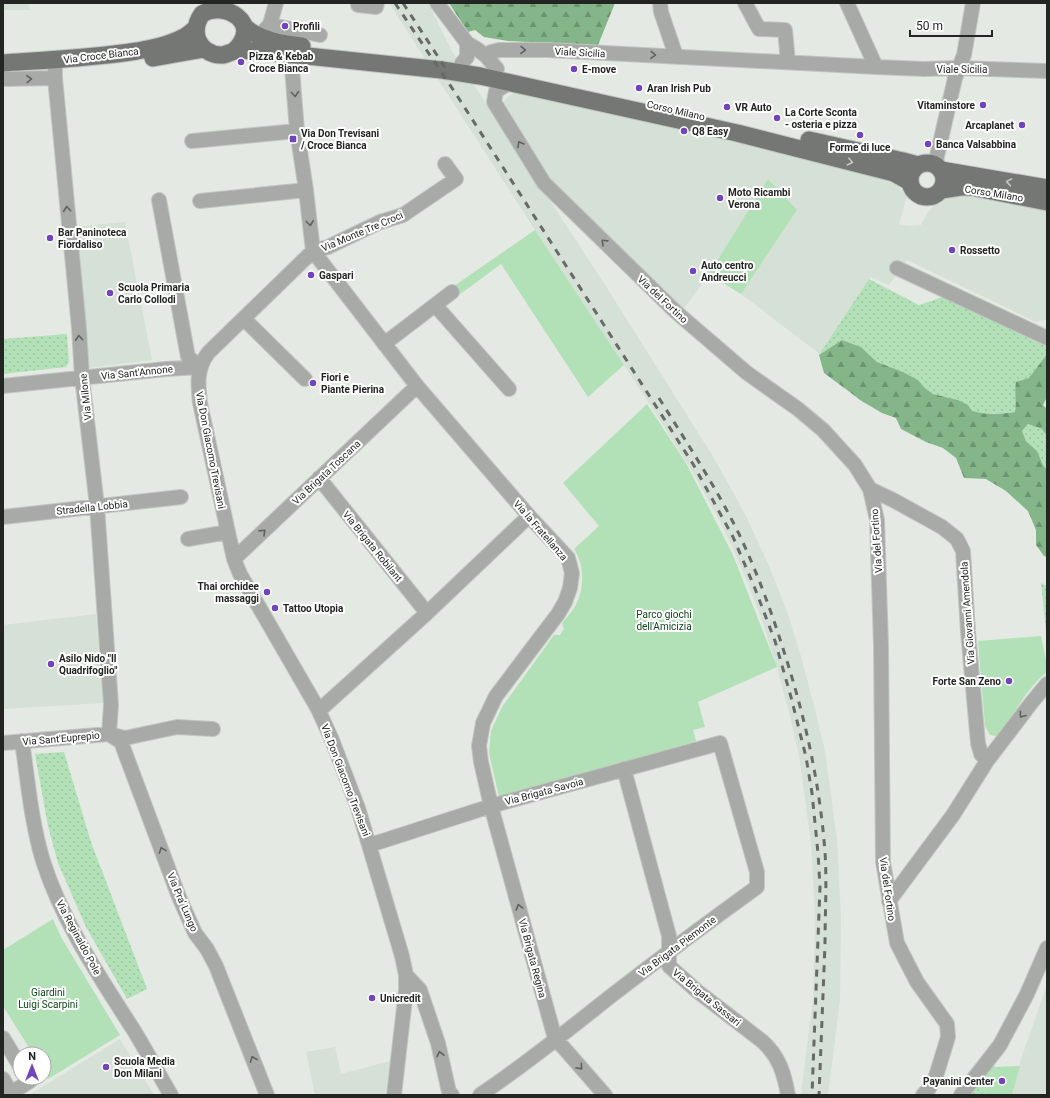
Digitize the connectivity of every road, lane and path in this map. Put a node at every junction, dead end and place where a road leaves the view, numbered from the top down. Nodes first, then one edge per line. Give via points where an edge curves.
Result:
1 (276, 3) edge
2 (377, 3) edge
3 (437, 3) edge
4 (660, 3) edge
5 (745, 3) edge
6 (847, 3) edge
7 (973, 3) edge
8 (220, 5) edge
9 (358, 5) dead end
10 (198, 16) edge
11 (245, 27) junction
12 (265, 30) junction
13 (320, 35) dead end
14 (467, 43) junction
15 (204, 49) junction
16 (234, 51) junction
17 (291, 55) junction
18 (676, 56) junction
19 (55, 60) junction
20 (788, 62) junction
21 (3, 63) edge
22 (462, 63) junction
23 (492, 63) junction
24 (438, 64) junction
25 (876, 67) junction
26 (959, 68) junction
27 (1047, 71) edge
28 (55, 78) junction
29 (3, 79) edge
30 (509, 83) junction
31 (297, 131) junction
32 (192, 141) dead end
33 (445, 164) dead end
34 (918, 165) junction
35 (938, 168) junction
36 (910, 182) junction
37 (1047, 188) edge
38 (306, 190) junction
39 (941, 190) junction
40 (158, 200) dead end
41 (200, 201) dead end
42 (1047, 202) edge
43 (313, 251) junction
44 (898, 268) dead end
45 (452, 292) dead end
46 (435, 305) junction
47 (244, 318) junction
48 (1047, 338) edge
49 (384, 344) junction
50 (200, 367) junction
51 (82, 377) junction
52 (305, 379) dead end
53 (3, 386) edge
54 (417, 386) junction
55 (509, 389) dead end
56 (319, 478) junction
57 (870, 489) junction
58 (181, 498) dead end
59 (97, 506) junction
60 (529, 516) junction
61 (3, 517) edge
62 (228, 532) junction
63 (188, 539) dead end
64 (234, 559) junction
65 (427, 613) junction
66 (1047, 684) edge
67 (318, 709) junction
68 (213, 729) dead end
69 (109, 734) junction
70 (22, 741) junction
71 (3, 743) edge
72 (720, 743) joint
73 (987, 761) junction
74 (624, 769) junction
75 (492, 806) junction
76 (370, 845) junction
77 (889, 901) junction
78 (1047, 948) edge
79 (669, 951) junction
80 (406, 975) junction
81 (3, 1038) edge
82 (556, 1039) junction
83 (12, 1053) edge
84 (3, 1079) edge
85 (22, 1086) edge
86 (449, 1094) edge
87 (170, 1095) edge
88 (267, 1095) edge
89 (394, 1095) edge
90 (480, 1095) edge
91 (605, 1095) edge
92 (788, 1095) edge
93 (923, 1095) edge
94 (961, 1095) edge

1 - 12 street
2 - 9 street via 376,7
3 - 14 street
4 - 18 street
5 - 20 street via 759,29 785,30
6 - 25 street
7 - 26 street via 964,55
8 - 10 main road, Via Croce Bianca
8 - 11 main road, Via Croce Bianca via 240,15
10 - 15 main road via 198,40
10 - 19 main road, Via Croce Bianca via 184,37 167,44 112,55
11 - 12 main road, Via Croce Bianca via 250,32
11 - 16 main road via 240,45
12 - 13 street, Via Croce Bianca via 283,28
12 - 24 main road, Via Croce Bianca via 295,45
14 - 22 street via 467,57
14 - 23 street
15 - 16 main road, Via Croce Bianca via 219,55
15 - 19 main road, Via Croce Bianca via 113,64
16 - 17 main road, Via Croce Bianca
17 - 24 main road, Via Croce Bianca
17 -> 31 street
18 - 20 street, Viale Sicilia
23 -> 18 street, Viale Sicilia via 491,52 507,49
19 - 21 main road
19 - 28 street, Via Milone
20 - 25 street, Viale Sicilia
22 - 23 main road, Corso Milano
22 - 24 main road, Corso Milano
23 - 34 main road, Corso Milano via 658,107
24 - 30 main road, Corso Milano
25 - 26 street, Viale Sicilia
26 - 27 street, Viale Sicilia
26 - 35 street
29 -> 28 street
51 -> 28 street, Via Milone
30 -> 36 main road, Corso Milano via 789,146 894,173
57 -> 30 street, Via del Fortino via 855,465 823,430 747,373 676,312 544,183 494,102 496,91
31 - 32 street
31 - 38 street
33 - 43 street, Via Monte Tre Croci via 456,179 403,215 380,222 328,247
34 - 35 main road via 927,163
34 - 36 main road via 912,172
37 -> 35 main road, Corso Milano
35 - 39 main road via 943,174
36 - 39 main road via 914,191 921,196 929,197
38 - 41 street
38 -> 43 street
39 - 42 main road, Corso Milano via 971,187
40 - 50 street via 188,357
43 - 47 street, Via Don Giacomo Trevisani
43 - 49 street, Via la Fratellanza
44 - 48 street
45 - 46 street
46 - 49 street
46 - 55 street
47 - 50 street, Via Don Giacomo Trevisani via 208,353
47 - 52 street
49 - 54 street, Via la Fratellanza
50 - 51 street, Via Sant'Annone
50 - 62 street, Via Don Giacomo Trevisani via 200,403
51 - 53 street, Via Sant'Annone
51 - 59 street, Via Milone
54 - 56 street, Via Brigata Toscana
54 - 60 street, Via la Fratellanza
64 -> 56 street, Via Brigata Toscana
56 - 65 street, Via Brigata Robilant
57 - 73 street, Via Giovanni Amendola via 942,527 957,539 963,551 978,743
57 - 77 street, Via del Fortino via 877,520 883,862
58 - 59 street, Stradella Lobbia
59 - 61 street, Stradella Lobbia
59 - 69 street, Via Milone via 111,705
60 - 65 street
60 - 75 street, Via la Fratellanza via 568,558 572,573 570,588 558,614 496,696 483,723 481,762
62 - 63 street
62 - 64 street, Via Don Giacomo Trevisani
64 - 67 street, Via Don Giacomo Trevisani via 243,581
65 - 67 street
66 -> 73 street
67 - 76 street, Via Don Giacomo Trevisani via 345,772
68 - 69 street, Via Sant'Euprepio via 177,727 125,738
69 - 70 street, Via Sant'Euprepio
88 -> 69 street, Via Pra' Lungo via 216,966 196,933 180,897 121,742
70 - 71 street, Via Sant'Euprepio
70 - 87 street, Via Reginaldo Pole via 33,822 44,862 60,904 81,945
72 - 74 street, Via Brigata Savoia
72 - 79 street, Via Brigata Piemonte via 757,872 757,887
73 - 77 street via 953,815
74 - 75 street, Via Brigata Savoia
74 - 79 street, Via Brigata Sassari via 669,936
75 - 76 street, Via Brigata Savoia
82 -> 75 street, Via Brigata Regina
76 - 80 street, Via Don Giacomo Trevisani
77 - 93 street, Via del Fortino via 897,943 917,982 947,1024 948,1037 936,1076
78 - 94 street via 1027,994 1000,1045
79 - 82 street, Via Brigata Piemonte
79 - 92 street, Via Brigata Sassari via 670,966 697,991 771,1049 784,1077
86 -> 80 street via 438,1043 420,990
80 - 89 street, Via Don Giacomo Trevisani
81 - 83 street
82 - 90 street, Via Brigata Piemonte
82 -> 91 street, Via Brigata Regina
84 - 85 street via 11,1093

